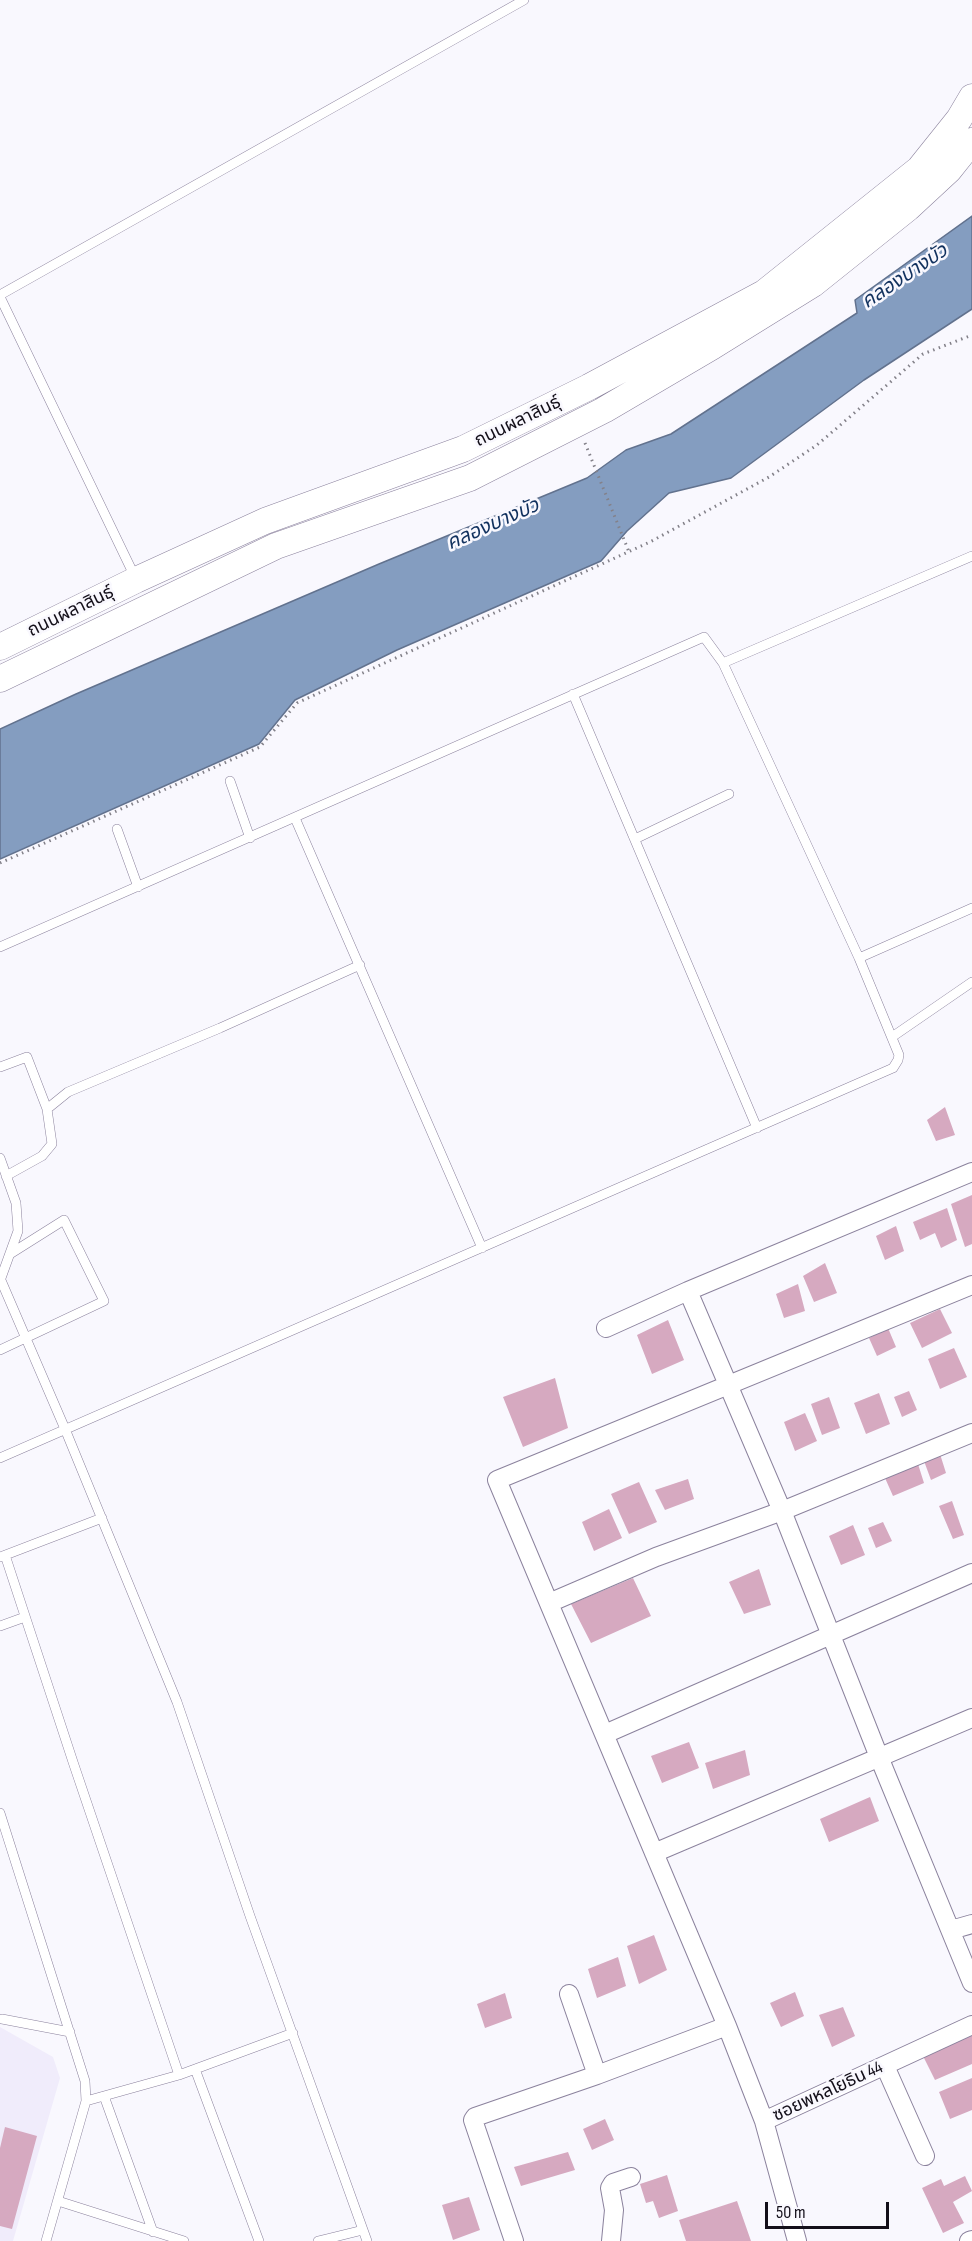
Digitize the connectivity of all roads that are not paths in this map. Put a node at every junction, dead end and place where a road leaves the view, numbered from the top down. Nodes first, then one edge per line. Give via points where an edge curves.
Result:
1 (524, 0) edge
2 (972, 97) edge
3 (972, 141) edge
4 (0, 296) edge
5 (972, 556) edge
6 (136, 580) junction
7 (150, 608) junction
8 (0, 647) edge
9 (723, 663) junction
10 (0, 679) edge
11 (573, 694) junction
12 (230, 781) dead end
13 (729, 794) dead end
14 (295, 818) junction
15 (117, 830) dead end
16 (250, 837) junction
17 (635, 839) junction
18 (138, 886) junction
19 (972, 908) edge
20 (0, 947) edge
21 (859, 958) junction
22 (360, 965) junction
23 (972, 982) edge
24 (892, 1037) junction
25 (0, 1067) edge
26 (47, 1109) junction
27 (758, 1128) junction
28 (0, 1158) edge
29 (972, 1172) edge
30 (6, 1176) junction
31 (482, 1248) junction
32 (10, 1254) junction
33 (0, 1278) edge
34 (972, 1285) edge
35 (688, 1291) junction
36 (606, 1328) dead end
37 (26, 1338) junction
38 (0, 1350) edge
39 (729, 1386) junction
40 (65, 1429) junction
41 (972, 1433) edge
42 (0, 1458) edge
43 (782, 1511) junction
44 (102, 1518) junction
45 (3, 1556) edge
46 (972, 1573) edge
47 (549, 1603) junction
48 (26, 1617) junction
49 (0, 1626) edge
50 (830, 1634) junction
51 (972, 1718) edge
52 (605, 1734) junction
53 (879, 1757) junction
54 (0, 1814) edge
55 (654, 1853) junction
56 (972, 1924) edge
57 (951, 1930) junction
58 (972, 1983) edge
59 (570, 1994) dead end
60 (2, 2019) dead end
61 (972, 2025) edge
62 (727, 2026) junction
63 (70, 2032) junction
64 (293, 2033) junction
65 (885, 2066) junction
66 (195, 2069) junction
67 (179, 2075) junction
68 (597, 2075) junction
69 (104, 2096) junction
70 (86, 2101) junction
71 (764, 2121) junction
72 (925, 2156) dead end
73 (631, 2177) dead end
74 (58, 2201) junction
75 (363, 2230) junction
76 (153, 2232) junction
77 (46, 2241) edge
78 (184, 2241) edge
79 (259, 2241) edge
80 (318, 2241) edge
81 (367, 2241) edge
82 (514, 2241) edge
83 (611, 2241) edge
84 (797, 2241) edge

1 - 4 lane
2 - 6 main road, ถนนผลาสินธุ์ via 918,169 764,293 463,449 265,520
3 - 7 main road, ถนนผลาสินธุ์ via 949,170 908,208 813,284 577,424 470,478 276,546
4 - 6 lane
5 - 9 lane
6 - 7 main road
6 - 8 main road, ถนนผลาสินธุ์
7 - 10 main road, ถนนผลาสินธุ์
9 - 11 lane via 704,637
9 - 21 lane
11 - 14 lane
11 - 17 lane
12 - 16 lane
13 - 17 lane
14 - 16 lane
14 - 22 lane
15 - 18 lane
16 - 18 lane
17 - 27 lane
18 - 20 lane
19 - 21 lane
21 - 24 lane
22 - 26 lane via 68,1092
22 - 31 lane
23 - 24 lane
24 - 27 lane via 899,1054 893,1068
25 - 26 lane via 27,1057
26 - 30 lane via 51,1144 42,1156
27 - 31 lane
28 - 30 lane
29 - 35 street
30 - 32 lane via 16,1203 18,1231
31 - 40 lane
32 - 33 lane
32 - 37 lane via 64,1220 104,1301
33 - 37 lane
34 - 39 street
35 - 36 street
35 - 39 street
37 - 38 lane
37 - 40 lane
39 - 43 street
39 - 47 street via 497,1480
40 - 42 lane
40 - 44 lane
41 - 43 street
43 - 47 street via 656,1557
43 - 50 street
44 - 45 lane
44 - 64 lane via 177,1702
45 - 48 lane
46 - 50 street
47 - 52 street
48 - 49 lane
48 - 67 lane
50 - 52 street
50 - 53 street
51 - 53 street
52 - 55 street
53 - 55 street
53 - 57 street
54 - 63 lane
55 - 62 street
56 - 57 street
57 - 58 street
59 - 68 street
60 - 63 lane
61 - 65 street, ซอยพหลโยธิน 44
62 - 68 street
62 - 71 street
63 - 70 lane via 85,2080
64 - 66 lane
64 - 75 lane
65 - 71 street, ซอยพหลโยธิน 44
65 - 72 street
66 - 67 lane
66 - 79 lane
67 - 69 lane
68 - 82 street via 474,2118
69 - 70 lane
69 - 76 lane
70 - 74 lane
71 - 84 street, ซอยพหลโยธิน 44
73 - 83 street via 613,2183 610,2188 614,2210
74 - 76 lane
74 - 77 lane
75 - 80 lane
75 - 81 lane
76 - 78 lane

